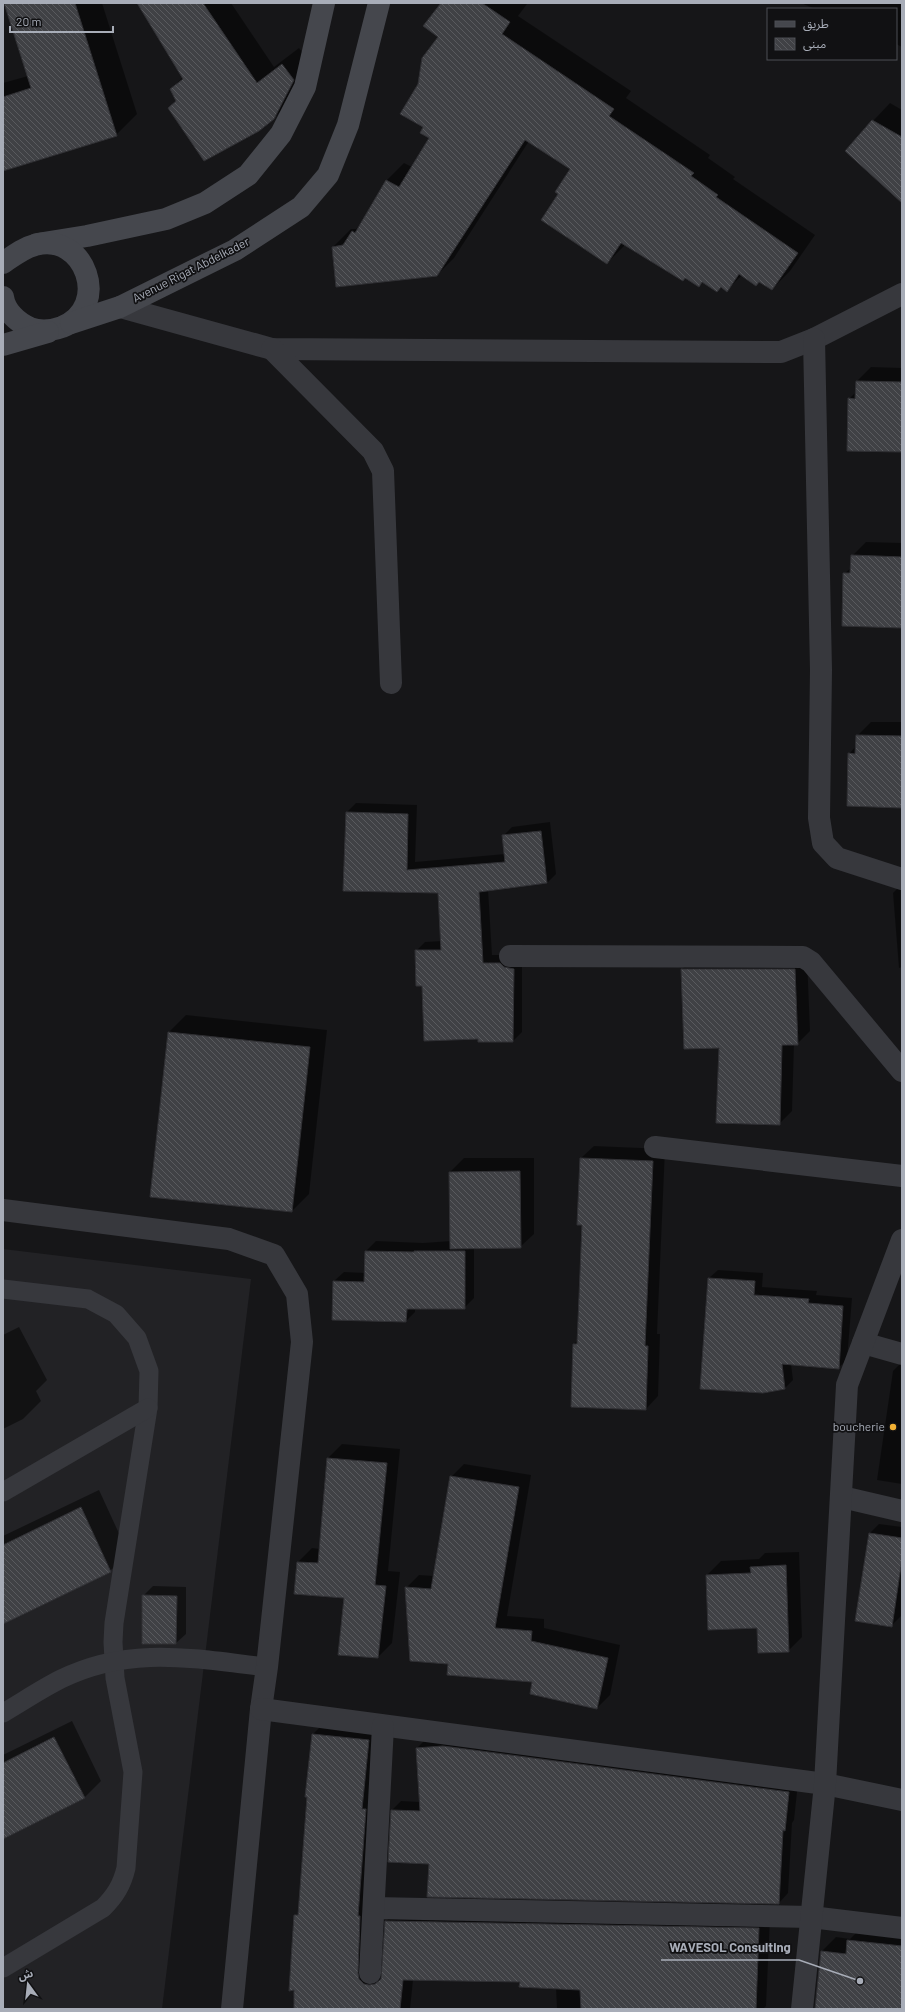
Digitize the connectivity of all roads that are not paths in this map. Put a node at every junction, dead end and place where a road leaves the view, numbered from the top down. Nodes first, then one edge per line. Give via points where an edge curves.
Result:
1 (324, 3) edge
2 (379, 3) edge
3 (32, 246) junction
4 (3, 263) edge
5 (3, 277) edge
6 (902, 294) edge
7 (3, 297) edge
8 (120, 307) junction
9 (61, 327) junction
10 (814, 339) junction
11 (3, 345) edge
12 (272, 349) junction
13 (391, 683) dead end
14 (902, 879) edge
15 (510, 956) dead end
16 (902, 1071) edge
17 (655, 1147) dead end
18 (902, 1176) edge
19 (3, 1210) edge
20 (902, 1240) edge
21 (3, 1289) edge
22 (863, 1342) junction
23 (902, 1354) edge
24 (148, 1408) junction
25 (3, 1492) edge
26 (842, 1497) junction
27 (902, 1511) edge
28 (113, 1661) junction
29 (267, 1667) junction
30 (261, 1709) junction
31 (3, 1713) edge
32 (383, 1726) junction
33 (825, 1784) junction
34 (902, 1800) edge
35 (374, 1908) junction
36 (811, 1917) junction
37 (902, 1928) edge
38 (3, 1968) edge
39 (370, 1973) dead end
40 (232, 2009) edge
41 (802, 2009) edge

1 - 3 street via 306,88 281,134 248,175 205,203 166,219
2 - 8 street, Avenue Rigat Abdelkader via 348,125 328,175 301,207 235,250
3 - 4 street
3 - 5 street via 14,257 4,271
3 - 9 street via 52,244 66,249 77,257 86,269 89,285 87,300 81,312
6 - 10 street
7 - 9 street via 10,314 23,325 37,330
8 - 9 street, Avenue Rigat Abdelkader
8 - 12 street
9 - 11 street, Avenue Rigat Abdelkader
10 - 12 street via 781,352
10 - 14 street via 822,670 819,818 823,843 837,858
12 - 13 street via 374,451 383,471
15 - 16 street via 803,957 811,962
17 - 18 street
19 - 29 street via 229,1239 274,1255 297,1294 302,1342
20 - 22 street
21 - 24 lane via 88,1299 116,1314 137,1338 149,1371
22 - 23 street
22 - 26 street via 847,1385
24 - 25 lane
24 - 28 lane via 114,1622
26 - 27 street
26 - 33 street
28 - 29 lane via 168,1656
28 - 31 lane via 61,1679
28 - 38 lane via 133,1772 123,1882 115,1896 103,1908
29 - 30 street
30 - 32 street
30 - 40 street
32 - 33 street
32 - 35 street
33 - 34 street
33 - 36 street
35 - 36 street
35 - 39 street
36 - 37 street
36 - 41 street

